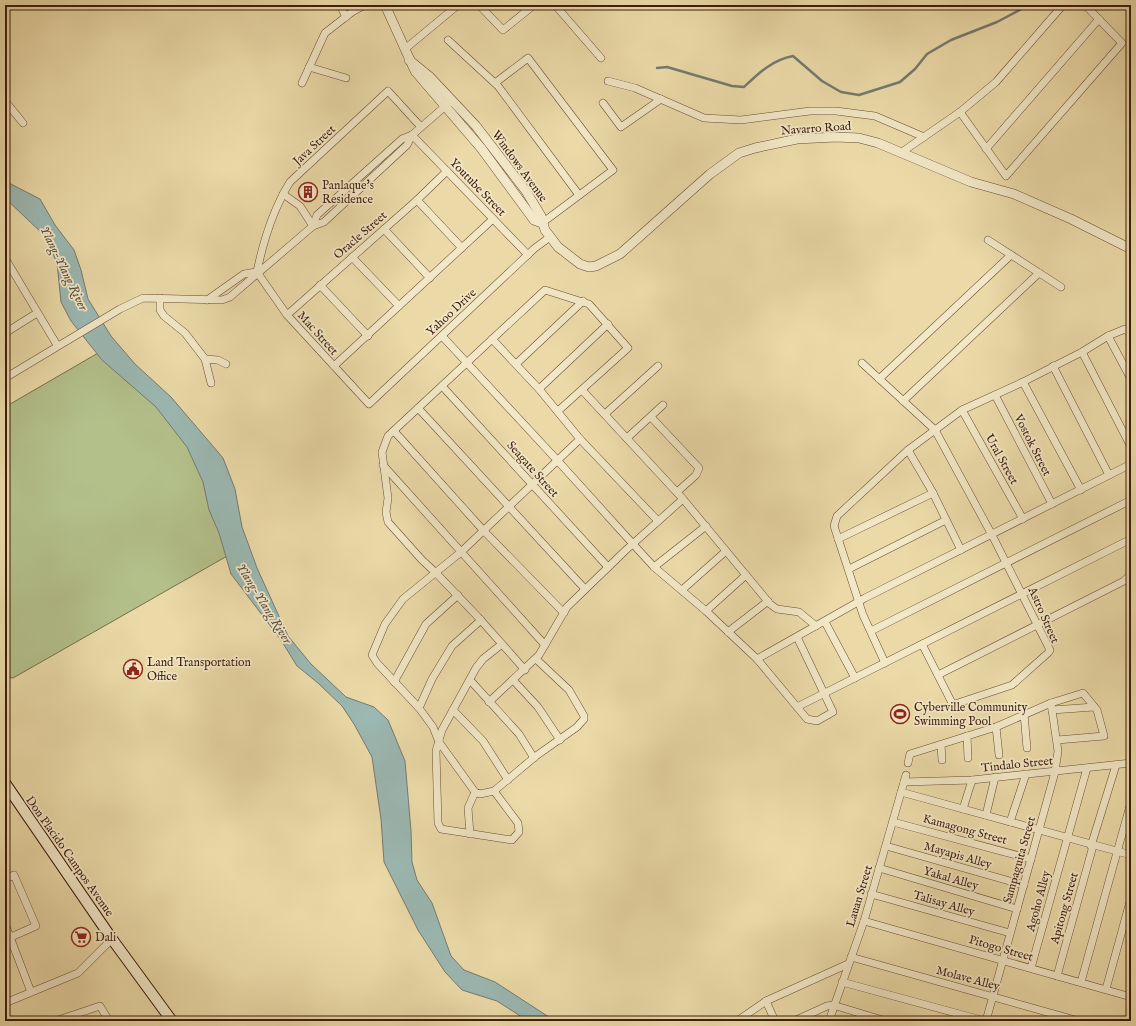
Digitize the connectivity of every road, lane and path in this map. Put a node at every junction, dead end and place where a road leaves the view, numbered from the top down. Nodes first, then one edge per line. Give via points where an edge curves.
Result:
1 (340, 5) edge
2 (365, 5) edge
3 (384, 5) edge
4 (458, 5) edge
5 (479, 5) edge
6 (534, 5) edge
7 (556, 5) edge
8 (1063, 5) edge
9 (1085, 5) edge
10 (346, 16) junction
11 (1099, 19) junction
12 (448, 40) dead end
13 (405, 49) junction
14 (602, 58) dead end
15 (309, 67) junction
16 (346, 78) dead end
17 (608, 81) dead end
18 (302, 83) dead end
19 (495, 83) junction
20 (661, 99) junction
21 (5, 101) edge
22 (449, 103) junction
23 (603, 103) dead end
24 (960, 112) junction
25 (23, 123) dead end
26 (421, 127) junction
27 (412, 135) junction
28 (924, 137) junction
29 (986, 149) junction
30 (902, 152) junction
31 (447, 171) junction
32 (283, 194) junction
33 (579, 195) junction
34 (417, 200) junction
35 (493, 219) junction
36 (542, 223) junction
37 (313, 226) junction
38 (384, 229) junction
39 (550, 237) junction
40 (988, 240) dead end
41 (462, 248) junction
42 (1131, 249) edge
43 (528, 254) junction
44 (1011, 255) junction
45 (352, 257) junction
46 (5, 258) edge
47 (257, 272) junction
48 (1039, 273) junction
49 (430, 278) junction
50 (320, 285) junction
51 (1061, 287) dead end
52 (160, 298) junction
53 (207, 300) junction
54 (583, 301) junction
55 (399, 306) junction
56 (37, 313) junction
57 (287, 314) junction
58 (608, 324) junction
59 (6, 329) edge
60 (1131, 334) edge
61 (368, 336) junction
62 (442, 336) junction
63 (1108, 336) junction
64 (492, 339) junction
65 (58, 346) junction
66 (1082, 352) junction
67 (205, 359) junction
68 (467, 362) junction
69 (862, 363) dead end
70 (226, 364) dead end
71 (516, 364) junction
72 (334, 366) junction
73 (658, 366) dead end
74 (1052, 366) junction
75 (5, 378) edge
76 (879, 379) junction
77 (1131, 379) edge
78 (1023, 382) junction
79 (211, 383) dead end
80 (442, 386) junction
81 (539, 388) junction
82 (582, 390) junction
83 (995, 395) junction
84 (903, 401) junction
85 (369, 404) joint
86 (663, 405) dead end
87 (418, 408) junction
88 (962, 410) junction
89 (558, 411) junction
90 (605, 414) junction
91 (651, 417) junction
92 (935, 430) junction
93 (394, 431) junction
94 (627, 438) junction
95 (580, 439) junction
96 (1131, 448) edge
97 (908, 450) junction
98 (557, 460) junction
99 (1131, 464) edge
100 (383, 465) junction
101 (1109, 475) junction
102 (532, 484) junction
103 (1081, 490) junction
104 (677, 492) junction
105 (932, 493) junction
106 (683, 499) junction
107 (1131, 500) edge
108 (1052, 504) junction
109 (508, 506) junction
110 (1023, 519) junction
111 (946, 520) junction
112 (658, 521) junction
113 (706, 526) junction
114 (483, 530) junction
115 (992, 535) junction
116 (838, 539) junction
117 (1131, 539) edge
118 (633, 544) junction
119 (961, 550) junction
120 (726, 551) junction
121 (461, 552) junction
122 (1007, 563) junction
123 (608, 567) junction
124 (654, 567) junction
125 (849, 569) junction
126 (435, 572) junction
127 (1131, 574) edge
128 (746, 575) junction
129 (585, 589) junction
130 (682, 590) junction
131 (1022, 594) junction
132 (458, 595) junction
133 (768, 601) junction
134 (859, 601) junction
135 (706, 611) junction
136 (564, 613) junction
137 (481, 620) junction
138 (825, 622) junction
139 (816, 626) junction
140 (1037, 626) junction
141 (871, 631) junction
142 (728, 632) junction
143 (797, 637) junction
144 (502, 644) junction
145 (922, 644) junction
146 (545, 646) junction
147 (536, 659) junction
148 (757, 659) junction
149 (885, 663) junction
150 (525, 670) junction
151 (938, 675) junction
152 (854, 678) junction
153 (470, 680) junction
154 (514, 681) junction
155 (394, 682) junction
156 (825, 693) junction
157 (489, 702) junction
158 (1052, 706) junction
159 (797, 707) junction
160 (1094, 707) junction
161 (419, 708) junction
162 (453, 710) junction
163 (1024, 714) junction
164 (996, 727) junction
165 (967, 736) junction
166 (560, 740) junction
167 (1057, 740) junction
168 (439, 742) junction
169 (941, 745) junction
170 (1027, 748) dead end
171 (999, 755) dead end
172 (534, 758) junction
173 (968, 758) dead end
174 (942, 760) dead end
175 (908, 763) dead end
176 (1131, 763) edge
177 (1116, 765) junction
178 (1087, 768) junction
179 (1055, 772) junction
180 (1026, 774) junction
181 (995, 777) junction
182 (905, 778) joint
183 (508, 780) junction
184 (972, 780) junction
185 (5, 783) edge
186 (494, 791) junction
187 (475, 792) junction
188 (901, 792) junction
189 (1131, 802) edge
190 (963, 809) junction
191 (986, 815) junction
192 (893, 822) junction
193 (1010, 822) junction
194 (1039, 830) junction
195 (470, 834) junction
196 (1066, 839) junction
197 (886, 846) junction
198 (1092, 846) junction
199 (1116, 851) junction
200 (1131, 855) edge
201 (1031, 858) junction
202 (879, 868) junction
203 (5, 879) edge
204 (1024, 885) junction
205 (871, 894) junction
206 (1131, 898) edge
207 (1017, 909) junction
208 (864, 921) junction
209 (5, 924) edge
210 (1010, 934) junction
211 (11, 937) junction
212 (112, 939) junction
213 (1003, 960) junction
214 (850, 961) junction
215 (1031, 968) junction
216 (1057, 976) junction
217 (842, 982) junction
218 (1081, 982) junction
219 (1106, 990) junction
220 (31, 992) junction
221 (993, 997) junction
222 (1131, 997) edge
223 (766, 1001) junction
224 (5, 1002) edge
225 (833, 1006) junction
226 (66, 1019) edge
227 (55, 1021) edge
228 (109, 1021) edge
229 (172, 1021) edge
230 (737, 1021) edge
231 (775, 1021) edge
232 (794, 1021) edge
233 (829, 1021) edge
234 (886, 1021) edge
235 (986, 1021) edge
236 (1079, 1021) edge

1 - 10 street
2 - 10 street
3 - 13 street
4 - 13 street
5 - 6 street via 503,30
7 - 14 street
8 - 24 street via 996,82
9 - 11 street
10 - 15 street via 325,33
11 - 29 street
11 - 29 street via 1122,43 1006,176
12 - 19 street
13 - 22 street, Windows Avenue via 415,71
15 - 16 street
15 - 18 street
17 - 20 street via 635,88
19 - 33 street
19 - 33 street via 528,58 613,170
20 - 23 street via 622,127
20 - 28 street via 704,118 722,120 762,118 810,111 856,113 875,116
21 - 25 street
22 - 26 street
22 - 36 street, Windows Avenue via 534,220
24 - 28 street
24 - 29 street
26 - 27 street
26 - 32 street, Java Street via 388,91 290,182
27 - 31 street, Youtube Street
27 - 37 street via 408,145 324,222
28 - 30 street
30 - 39 street, Navarro Road via 859,138 836,137 797,140 739,153 710,174 620,254 596,266 580,264 558,247
30 - 42 street, Navarro Road via 971,182 1014,194
31 - 34 street, Oracle Street
31 - 35 street, Youtube Street
32 - 37 street via 300,206
32 - 47 street, Java Street
33 - 36 street
34 - 38 street, Oracle Street
34 - 41 street
35 - 41 street
35 - 43 street, Youtube Street
36 - 39 street, Navarro Road
37 - 47 street
38 - 45 street, Oracle Street
38 - 49 street
39 - 43 street, Yahoo Drive
40 - 44 street
41 - 49 street
43 - 62 street, Yahoo Drive
44 - 48 street
44 - 76 street
45 - 50 street, Oracle Street
45 - 55 street
46 - 56 street
47 - 53 street via 244,274
47 - 53 street via 250,282 230,297
47 - 57 street, Mac Street
48 - 51 street
48 - 84 street
49 - 55 street
50 - 57 street, Oracle Street
50 - 61 street
52 - 53 street
52 - 65 street via 143,298
52 - 67 street via 160,310 164,316 185,333
54 - 58 street
54 - 64 street via 545,290
54 - 71 street
55 - 61 street
56 - 59 street
56 - 65 street
57 - 72 street, Mac Street
58 - 81 street
58 - 82 street via 628,348
60 - 63 street via 1125,329
61 - 72 street
62 - 68 street
62 - 85 street, Yahoo Drive
63 - 66 street
63 - 77 street
64 - 68 street
64 - 71 street
65 - 75 street
66 - 74 street
66 - 96 street
67 - 70 street via 218,360
67 - 79 street
68 - 80 street
68 - 98 street
69 - 76 street, Astro Street
71 - 81 street
72 - 85 street, Mac Street
73 - 90 street
74 - 78 street
74 - 101 street
76 - 84 street, Astro Street
78 - 83 street
78 - 103 street
80 - 87 street
80 - 102 street, Seagate Street
81 - 89 street
82 - 89 street
82 - 90 street
83 - 88 street
83 - 108 street, Vostok Street
84 - 92 street, Astro Street
86 - 91 street
87 - 93 street
87 - 109 street
88 - 92 street
88 - 110 street, Ural Street
89 - 95 street
90 - 94 street
91 - 94 street
91 - 104 street via 699,468 696,475
92 - 97 street
92 - 115 street, Astro Street
93 - 100 street via 388,436 382,452
93 - 114 street
94 - 104 street
95 - 98 street
95 - 112 street
97 - 105 street
97 - 116 street via 837,516 834,526
98 - 102 street
98 - 118 street
99 - 101 street
100 - 121 street
100 - 126 street via 388,498 388,522
101 - 103 street
102 - 109 street
102 - 123 street, Seagate Street
103 - 108 street
104 - 106 street
105 - 111 street
105 - 116 street
106 - 112 street
106 - 113 street
107 - 122 street
108 - 110 street
109 - 114 street
109 - 129 street
110 - 115 street
111 - 119 street
111 - 125 street
112 - 118 street
113 - 120 street
113 - 124 street
114 - 121 street
114 - 136 street
115 - 119 street
115 - 122 street, Astro Street
116 - 125 street
117 - 131 street
118 - 123 street
118 - 124 street
119 - 134 street
120 - 128 street
120 - 130 street
121 - 126 street
121 - 146 street
122 - 131 street, Astro Street
122 - 141 street
123 - 129 street
124 - 130 street
125 - 134 street
126 - 132 street
126 - 155 street via 395,608 374,648 372,655
127 - 140 street via 1124,581
128 - 133 street
128 - 135 street
129 - 136 street
130 - 135 street
131 - 140 street, Astro Street
131 - 145 street
132 - 137 street
132 - 155 street via 426,624
133 - 139 street via 777,609 799,612
133 - 142 street
134 - 138 street
134 - 141 street
135 - 142 street
136 - 146 street
137 - 144 street
137 - 161 street via 452,646 432,679
138 - 139 street
138 - 152 street
139 - 143 street
140 - 151 street
140 - 151 street, Astro Street via 1048,646 1048,653 1012,685 955,704 952,703
141 - 149 street
142 - 148 street
143 - 148 street
143 - 156 street
144 - 150 street
144 - 153 street via 483,659
145 - 149 street
145 - 151 street, Astro Street
146 - 147 street
147 - 150 street
147 - 166 street via 569,690 584,716 577,728
148 - 159 street
149 - 152 street
150 - 154 street
152 - 156 street
153 - 157 street
153 - 162 street
154 - 157 street
154 - 166 street via 538,707
155 - 161 street
156 - 159 street
156 - 159 street via 834,712 817,721 807,720
157 - 172 street via 519,734
158 - 160 street
158 - 160 street via 1083,693
158 - 163 street
158 - 167 street, Sampaguita Street
160 - 167 street via 1104,736
161 - 168 street via 433,727
162 - 168 street via 442,730
162 - 183 street via 483,741
163 - 164 street
163 - 170 street
164 - 165 street
164 - 171 street
165 - 169 street
165 - 173 street
166 - 172 street
167 - 179 street, Sampaguita Street
168 - 187 street
168 - 195 street via 436,751 438,823 441,829
169 - 174 street
169 - 175 street via 910,754
172 - 183 street
176 - 177 street, Tindalo Street
177 - 178 street, Tindalo Street
177 - 198 street, Apitong Street
178 - 179 street, Tindalo Street
178 - 196 street, Agoho Alley
179 - 180 street, Tindalo Street
179 - 194 street, Sampaguita Street
180 - 181 street, Tindalo Street
180 - 193 street
181 - 184 street, Tindalo Street
181 - 191 street
182 - 184 street, Tindalo Street
182 - 188 street, Lauan Street
183 - 186 street
184 - 190 street
185 - 212 main road, Don Placido Campos Avenue
186 - 187 street via 485,794
186 - 195 street via 518,823 519,832 512,840
187 - 195 street via 468,808
188 - 190 street
188 - 192 street, Lauan Street
189 - 199 street
190 - 191 street
191 - 193 street
192 - 197 street, Lauan Street
192 - 201 street, Kamagong Street
193 - 194 street
194 - 196 street
194 - 201 street, Sampaguita Street
196 - 198 street
196 - 215 street, Agoho Alley
197 - 202 street, Lauan Street
197 - 204 street, Mayapis Alley
198 - 199 street
198 - 216 street, Apitong Street
199 - 200 street
199 - 218 street
201 - 204 street, Sampaguita Street
202 - 205 street, Lauan Street
202 - 207 street, Yakal Alley
203 - 211 street via 14,875 36,926
204 - 207 street, Sampaguita Street
205 - 208 street, Lauan Street
205 - 210 street, Talisay Alley
206 - 219 street
207 - 210 street, Sampaguita Street
208 - 213 street, Pitogo Street
208 - 214 street, Lauan Street
209 - 211 street
210 - 213 street, Sampaguita Street
211 - 220 street
212 - 220 street via 78,973
212 - 229 main road, Don Placido Campos Avenue
213 - 215 street, Pitogo Street
213 - 221 street, Sampaguita Street
214 - 217 street, Lauan Street
214 - 221 street, Molave Alley
214 - 223 street
215 - 216 street, Pitogo Street
216 - 218 street, Pitogo Street
217 - 225 street, Lauan Street
217 - 235 street
218 - 219 street, Pitogo Street
219 - 222 street, Pitogo Street
220 - 224 street
221 - 235 street, Sampaguita Street
221 - 236 street, Molave Alley
223 - 230 street
223 - 231 street
225 - 232 street via 827,1006
225 - 233 street, Lauan Street
225 - 234 street
226 - 227 street
226 - 228 street via 100,1006

